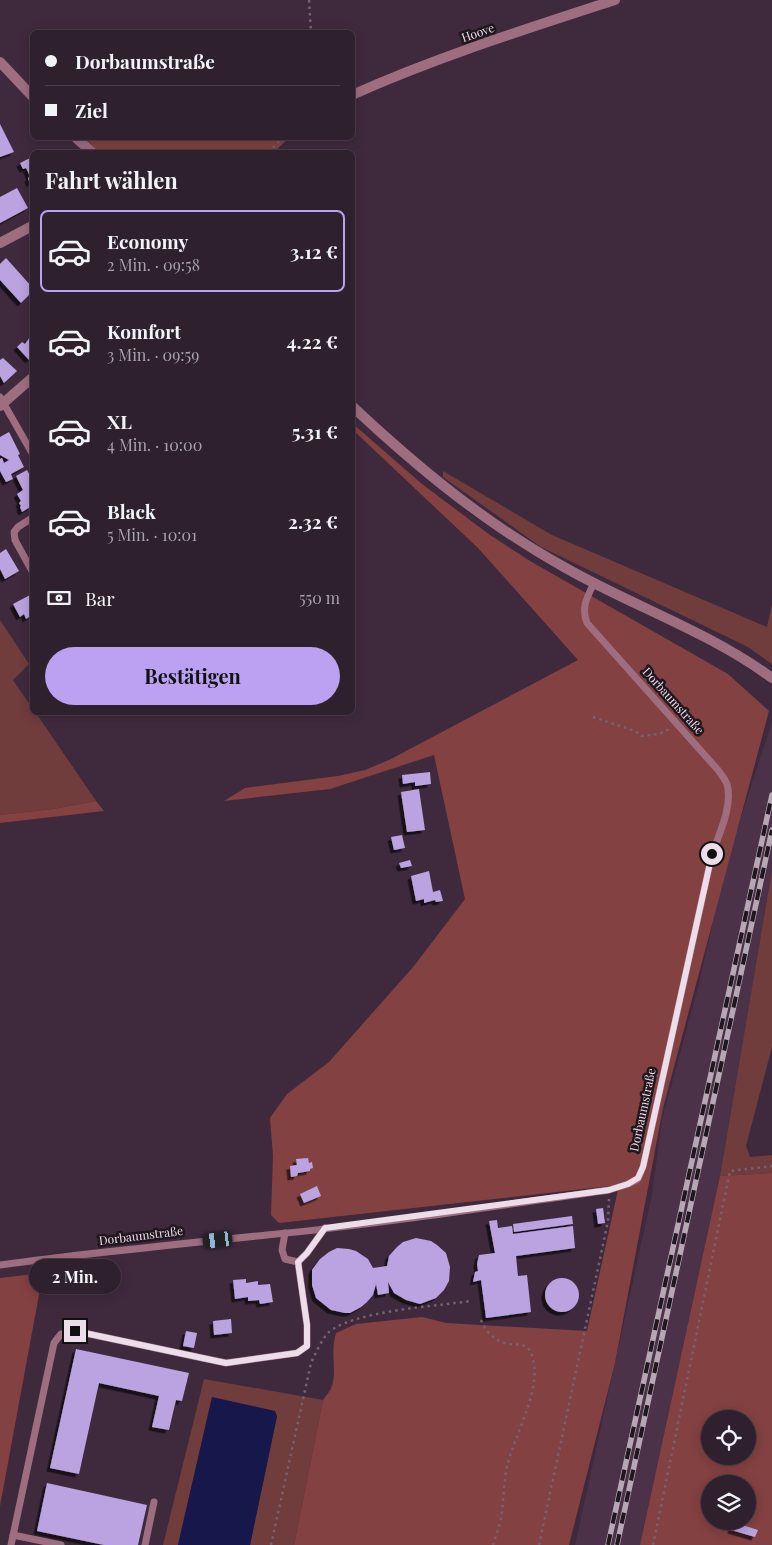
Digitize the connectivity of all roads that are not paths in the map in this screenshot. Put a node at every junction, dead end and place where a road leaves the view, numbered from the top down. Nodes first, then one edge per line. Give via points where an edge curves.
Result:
1 (614, 0) edge
2 (0, 62) edge
3 (30, 94) edge
4 (355, 94) edge
5 (80, 140) edge
6 (90, 150) edge
7 (30, 227) edge
8 (0, 243) edge
9 (30, 380) edge
10 (1, 402) edge
11 (355, 409) edge
12 (30, 450) edge
13 (30, 519) edge
14 (30, 567) edge
15 (594, 583) junction
16 (772, 678) edge
17 (325, 1228) junction
18 (285, 1233) junction
19 (298, 1262) junction
20 (0, 1265) edge
21 (154, 1502) dead end
22 (13, 1535) junction
23 (11, 1545) edge
24 (61, 1545) edge
25 (145, 1545) edge

1 - 4 street, Hoove via 457,53
2 - 3 street
5 - 6 street
7 - 8 street
9 - 10 street
10 - 12 lane
11 - 15 street via 481,514 537,552
13 - 14 lane via 14,532
15 - 16 street via 716,642
15 - 17 lane, Dorbaumstraße via 584,606 587,623 718,770 726,782 728,796 712,854 643,1167 638,1178 609,1190
17 - 18 lane, Dorbaumstraße
17 - 19 lane
18 - 19 lane via 282,1250 285,1259
18 - 20 lane, Dorbaumstraße
19 - 22 lane via 307,1346 297,1353 226,1363 75,1331 61,1334 54,1343
21 - 25 lane
22 - 23 lane
22 - 24 lane

